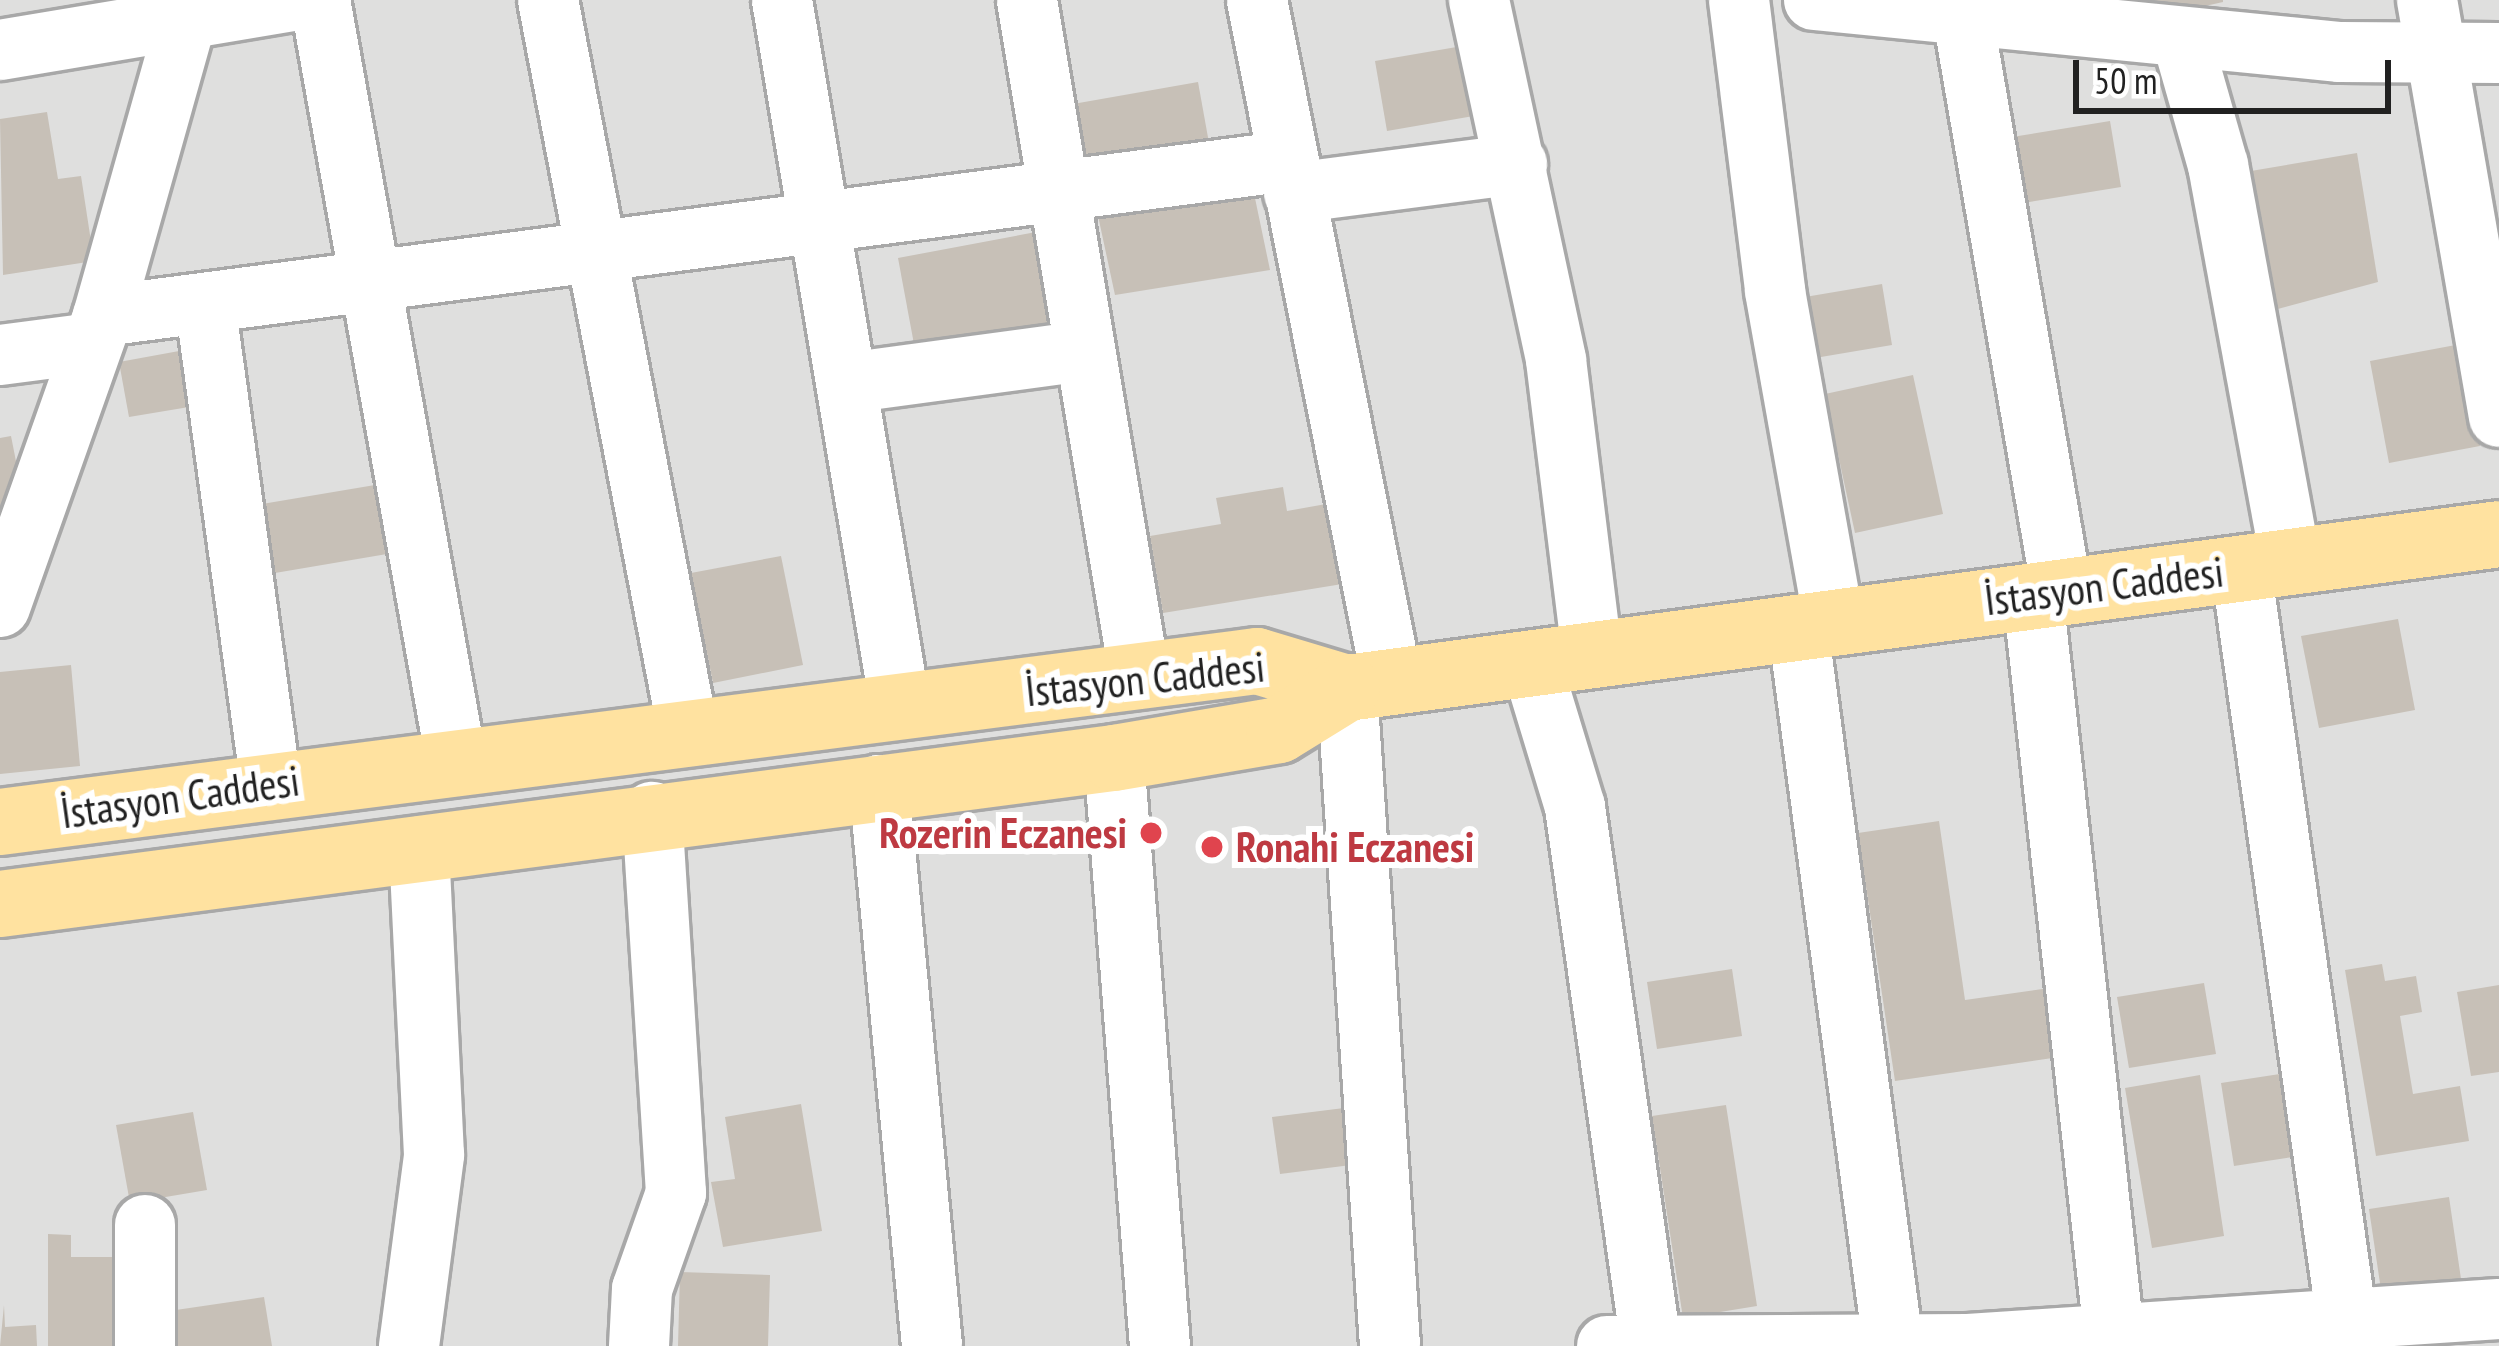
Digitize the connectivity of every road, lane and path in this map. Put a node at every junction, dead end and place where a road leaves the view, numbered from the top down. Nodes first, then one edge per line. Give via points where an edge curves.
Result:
1 (298, 0) edge
2 (320, 0) edge
3 (548, 0) edge
4 (782, 0) edge
5 (1027, 0) edge
6 (1257, 0) edge
7 (1479, 0) edge
8 (1739, 0) edge
9 (1814, 0) edge
10 (1961, 8) edge
11 (189, 9) edge
12 (2109, 15) edge
13 (2264, 23) edge
14 (2433, 26) edge
15 (18, 31) edge
16 (2182, 39) junction
17 (2499, 53) edge
18 (1517, 164) junction
19 (1291, 177) junction
20 (1059, 192) junction
21 (821, 223) junction
22 (598, 252) junction
23 (368, 282) junction
24 (205, 303) junction
25 (97, 330) junction
26 (1084, 351) junction
27 (0, 355) edge
28 (847, 383) junction
29 (2499, 417) edge
30 (2498, 534) edge
31 (2499, 545) edge
32 (2266, 565) junction
33 (2048, 594) junction
34 (0, 607) edge
35 (1816, 624) junction
36 (1561, 658) junction
37 (1140, 679) junction
38 (1370, 684) junction
39 (900, 705) junction
40 (688, 731) junction
41 (1114, 758) junction
42 (456, 760) junction
43 (272, 784) junction
44 (879, 785) junction
45 (652, 812) junction
46 (0, 822) edge
47 (419, 846) junction
48 (0, 904) edge
49 (146, 1225) dead end
50 (2462, 1322) edge
51 (2335, 1325) edge
52 (2209, 1336) edge
53 (2093, 1339) edge
54 (1856, 1344) edge
55 (1651, 1345) edge
56 (1724, 1345) edge
57 (1968, 1345) edge
58 (145, 1346) edge
59 (409, 1346) edge
60 (639, 1346) edge
61 (932, 1346) edge
62 (1160, 1346) edge
63 (1390, 1346) edge
64 (1607, 1346) edge

1 - 11 street
2 - 23 street
3 - 22 street
4 - 21 street
5 - 20 street
6 - 19 street
7 - 18 street
8 - 35 street
9 - 10 street
10 - 12 street
10 - 33 street
11 - 15 street
11 - 25 street
12 - 16 street
13 - 14 street
13 - 16 street
14 - 17 street
14 - 29 street
16 - 32 street via 2218,165
18 - 19 street
18 - 36 street via 1563,403
19 - 20 street
19 - 38 street
20 - 21 street
20 - 26 street
21 - 22 street
21 - 28 street
22 - 23 street
22 - 40 street
23 - 24 street
23 - 42 street
24 - 25 street
24 - 43 street
25 - 27 street
25 - 34 street
26 - 28 street
26 - 37 street
28 - 39 street
30 - 31 street
30 - 32 main road, İstasyon Caddesi
32 - 33 main road, İstasyon Caddesi
32 - 51 street
33 - 35 main road, İstasyon Caddesi
33 - 53 street
35 - 36 main road, İstasyon Caddesi
35 - 54 street
36 - 38 main road, İstasyon Caddesi
36 - 55 street
37 - 38 main road, İstasyon Caddesi via 1257,661
37 - 39 main road, İstasyon Caddesi
38 - 41 main road via 1279,730
38 - 63 street
39 - 40 main road, İstasyon Caddesi
40 - 42 main road, İstasyon Caddesi
41 - 44 main road
41 - 62 street
42 - 43 main road, İstasyon Caddesi
43 - 46 main road, İstasyon Caddesi
44 - 45 main road
44 - 61 street
45 - 47 main road
45 - 60 street via 676,1193 642,1289
47 - 48 main road
47 - 59 street via 434,1155
49 - 58 street
50 - 51 street
51 - 52 street
52 - 53 street
53 - 57 street
54 - 56 street
54 - 57 street
55 - 56 street
55 - 64 street

